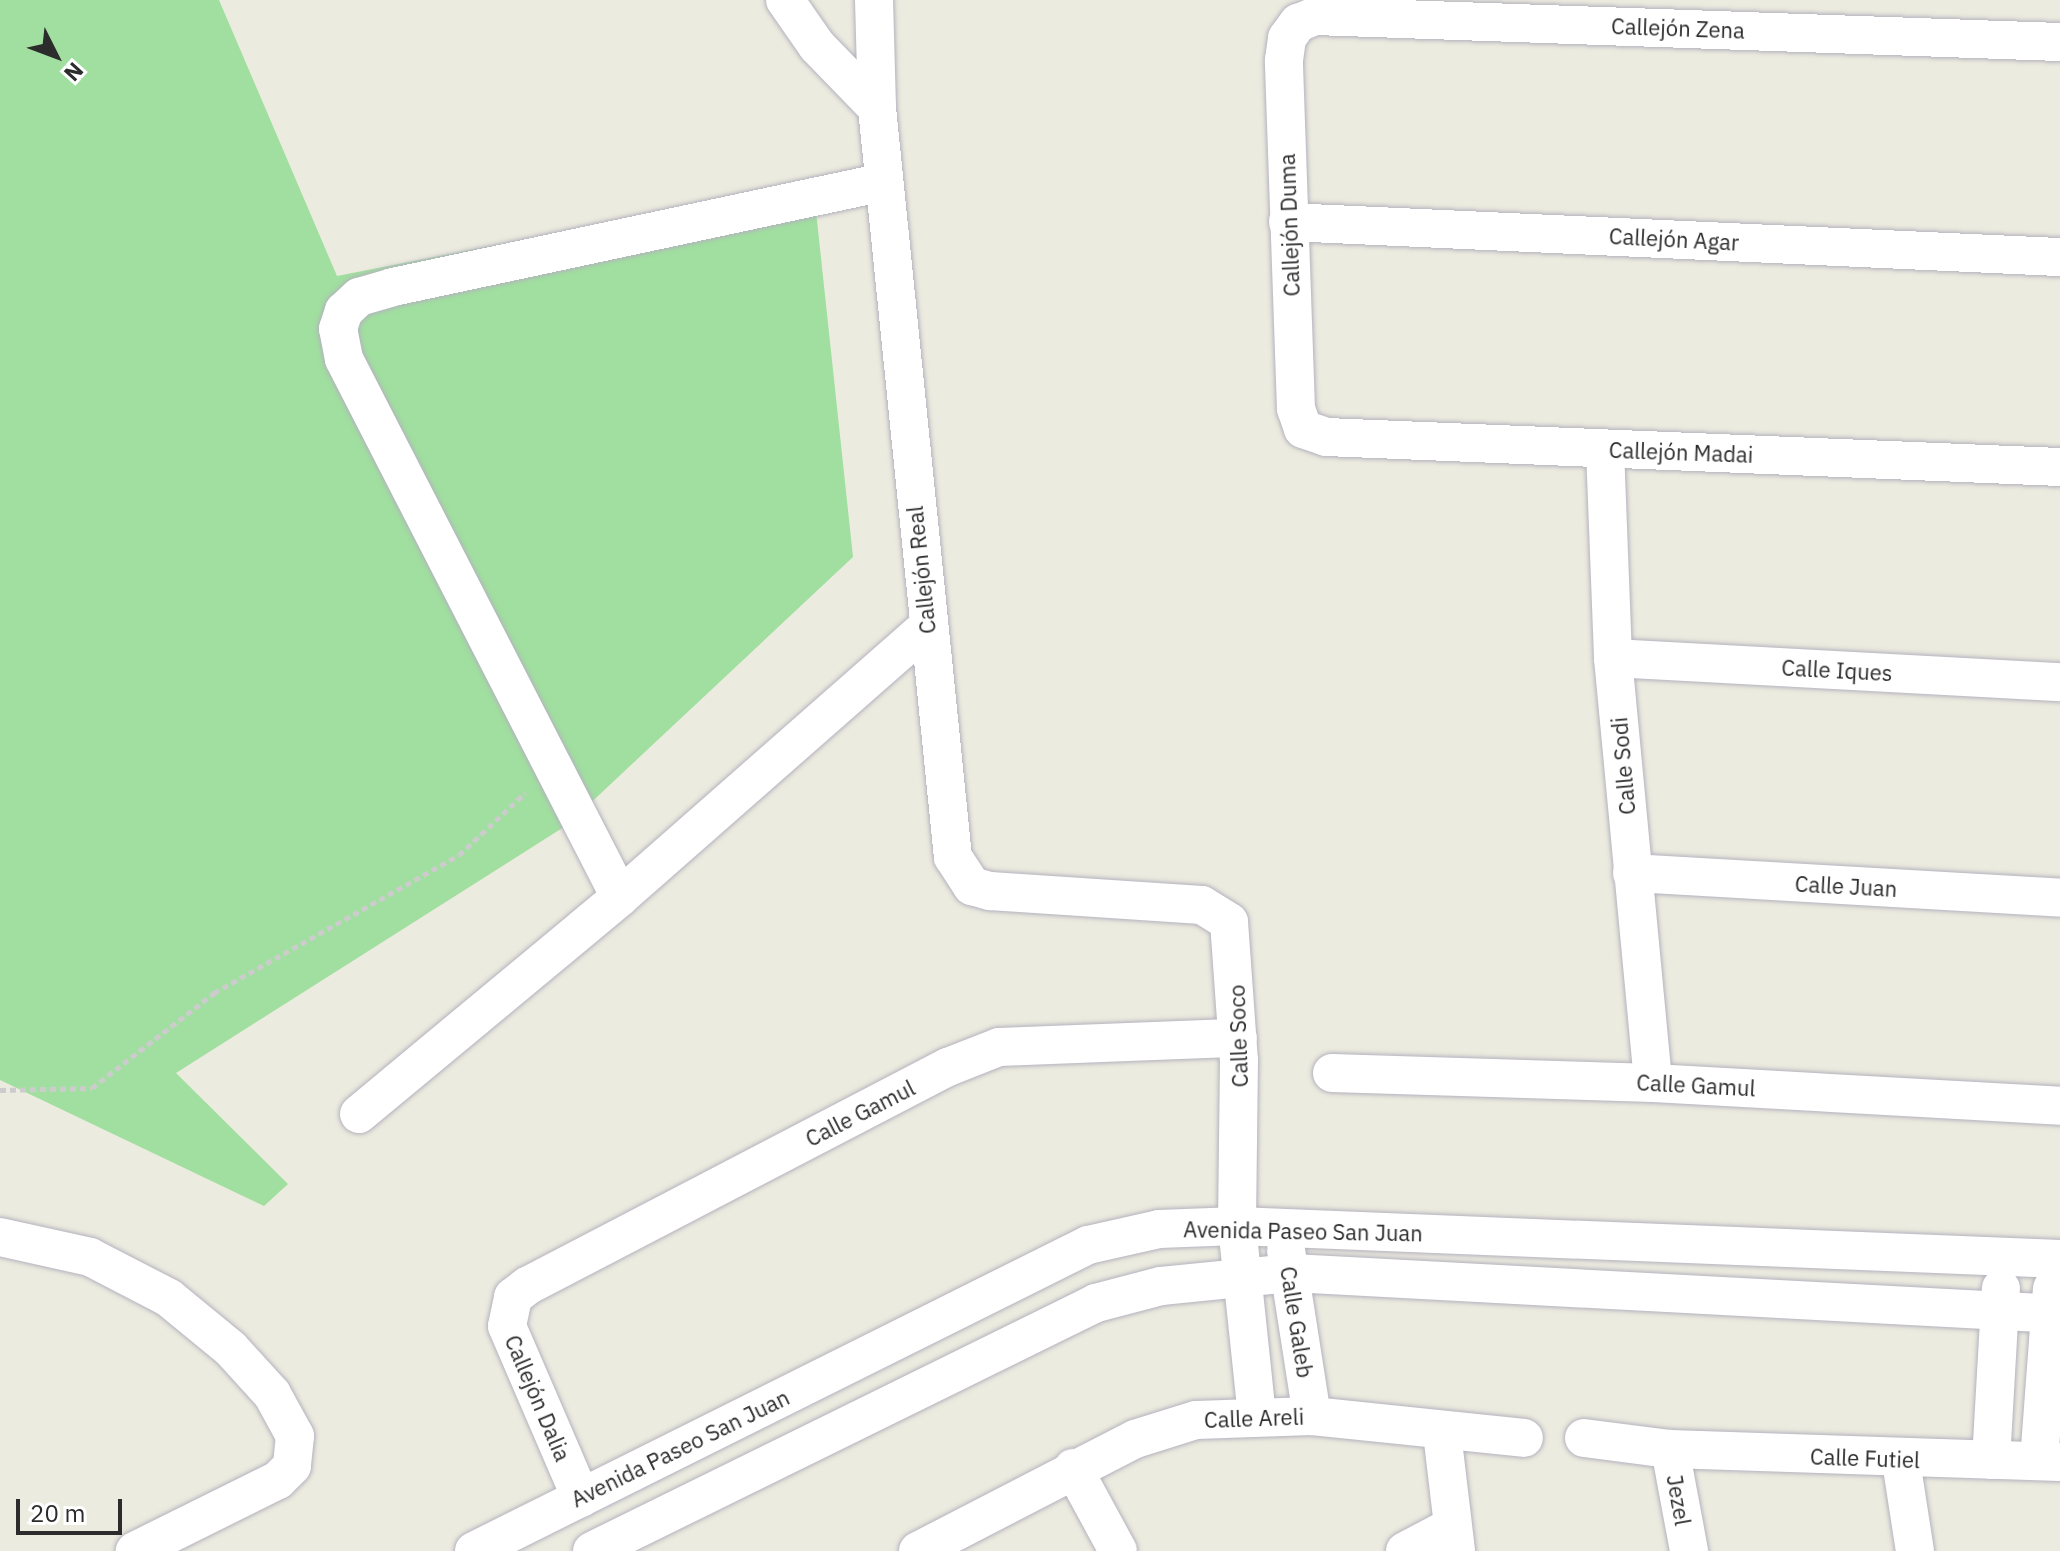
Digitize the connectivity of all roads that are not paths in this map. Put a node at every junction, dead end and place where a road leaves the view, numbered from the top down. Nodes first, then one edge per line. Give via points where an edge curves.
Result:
1 (785, 0) edge
2 (874, 0) edge
3 (1298, 23) joint
4 (2060, 42) edge
5 (877, 108) junction
6 (884, 182) junction
7 (1288, 222) junction
8 (2060, 257) edge
9 (1292, 439) joint
10 (1605, 449) junction
11 (2060, 467) edge
12 (926, 628) junction
13 (1613, 658) junction
14 (2060, 682) edge
15 (1632, 873) junction
16 (620, 897) junction
17 (2060, 898) edge
18 (1217, 910) joint
19 (1238, 1038) junction
20 (1332, 1073) dead end
21 (1653, 1083) junction
22 (2060, 1106) edge
23 (359, 1114) dead end
24 (1241, 1168) junction
25 (1237, 1226) junction
26 (1281, 1228) junction
27 (0, 1237) edge
28 (2005, 1257) junction
29 (2058, 1259) edge
30 (1292, 1273) junction
31 (1240, 1275) junction
32 (513, 1297) joint
33 (1998, 1312) junction
34 (2055, 1313) edge
35 (1257, 1415) junction
36 (1312, 1416) junction
37 (1442, 1433) junction
38 (1524, 1438) dead end
39 (1584, 1438) dead end
40 (1670, 1449) junction
41 (1991, 1460) junction
42 (1901, 1461) junction
43 (2049, 1461) edge
44 (1073, 1468) junction
45 (581, 1498) junction
46 (1453, 1539) edge
47 (479, 1550) edge
48 (135, 1551) edge
49 (592, 1551) edge
50 (918, 1551) edge
51 (1118, 1551) edge
52 (1405, 1551) edge
53 (1689, 1551) edge
54 (1915, 1551) edge

1 - 5 street via 817,46
2 - 5 street, Callejón Real
3 - 4 street, Callejón Zena via 1315,16
3 - 7 street, Callejón Duma via 1287,38 1284,60
5 - 6 street, Callejón Real
6 - 12 street, Callejón Real
6 - 16 street via 393,287 359,297 344,311 338,329 344,359
7 - 8 street, Callejón Agar
7 - 9 street, Callejón Duma via 1296,409
9 - 10 street, Callejón Madai
10 - 11 street, Callejón Madai
10 - 13 street, Calle Sodi
12 - 16 street
12 - 18 street, Callejón Real via 953,857 960,875 972,886 990,891
13 - 14 street, Calle Iques
13 - 15 street, Calle Sodi
15 - 17 street, Calle Juan
15 - 21 street, Calle Sodi
16 - 23 street
18 - 19 street, Calle Soco via 1229,922 1234,939
19 - 24 street, Calle Soco
19 - 32 street, Calle Gamul via 999,1047 948,1067
20 - 21 street, Calle Gamul
21 - 22 street, Calle Gamul
24 - 25 street, Calle Soco
24 - 26 street
25 - 26 street, Avenida Paseo San Juan
25 - 31 street
25 - 45 street, Avenida Paseo San Juan via 1159,1229 1088,1245
26 - 28 street, Avenida Paseo San Juan
26 - 30 street, Calle Galeb
27 - 48 street via 90,1257 169,1298 231,1349 272,1394 295,1436 297,1454 278,1480
28 - 29 street, Avenida Paseo San Juan
28 - 33 street
29 - 34 street
30 - 31 street, Avenida Paseo San Juan
30 - 33 street, Avenida Paseo San Juan
30 - 36 street, Calle Galeb
31 - 35 street
31 - 49 street, Avenida Paseo San Juan via 1161,1286 1096,1303
32 - 45 street, Callejón Dalia via 507,1326
33 - 34 street, Avenida Paseo San Juan
33 - 41 street
34 - 43 street
35 - 36 street, Calle Areli
35 - 44 street, Calle Areli via 1196,1420 1135,1439
36 - 37 street, Calle Areli
37 - 38 street, Calle Areli
37 - 46 street
39 - 40 street
40 - 42 street, Calle Futiel
40 - 53 street, Jezel
41 - 42 street, Calle Futiel
41 - 43 street, Calle Futiel
42 - 54 street
44 - 50 street, Calle Areli
44 - 51 street
45 - 47 street, Avenida Paseo San Juan
46 - 52 street

